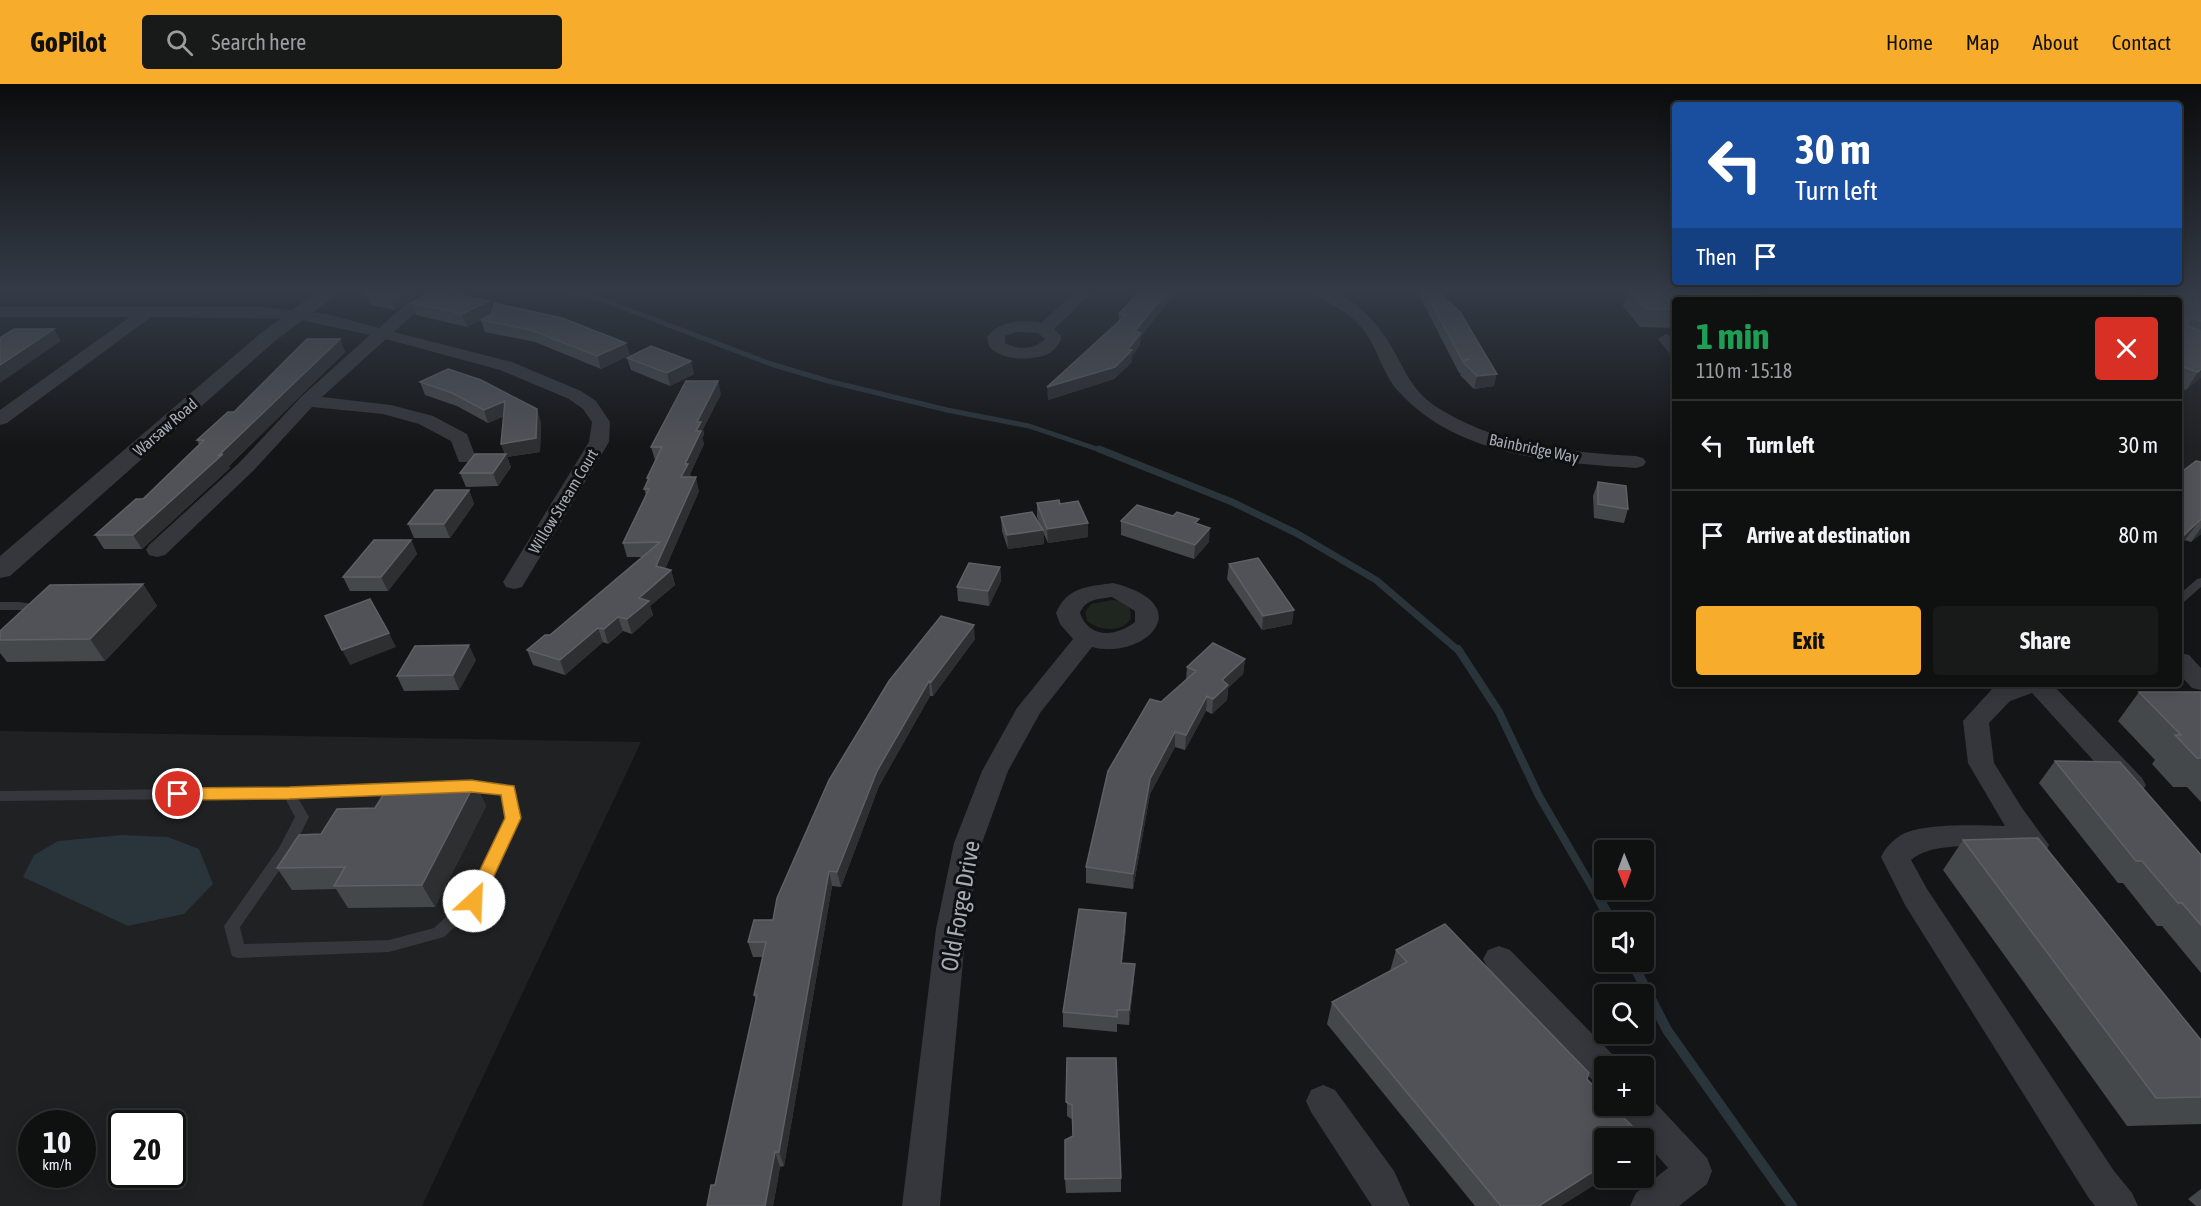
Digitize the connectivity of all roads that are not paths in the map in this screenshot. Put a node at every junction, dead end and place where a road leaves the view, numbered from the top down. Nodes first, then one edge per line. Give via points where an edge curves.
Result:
1 (106, 341) edge
2 (265, 341) edge
3 (375, 341) edge
4 (411, 341) edge
5 (1381, 341) edge
6 (307, 401) junction
7 (0, 418) edge
8 (466, 458) dead end
9 (1636, 462) dead end
10 (158, 550) dead end
11 (0, 570) edge
12 (2201, 580) edge
13 (514, 582) dead end
14 (2182, 598) edge
15 (1, 607) edge
16 (36, 623) edge
17 (1087, 637) dead end
18 (2022, 687) edge
19 (2041, 687) edge
20 (448, 787) edge
21 (414, 788) edge
22 (289, 793) junction
23 (0, 796) edge
24 (2152, 807) edge
25 (2029, 837) junction
26 (2050, 865) edge
27 (1499, 959) dead end
28 (1594, 1058) edge
29 (1323, 1101) dead end
30 (1645, 1116) edge
31 (921, 1206) edge
32 (1391, 1206) edge
33 (1649, 1206) edge
34 (2119, 1206) edge

1 - 7 street
2 - 11 street, Warsaw Road
3 - 6 street
4 - 13 street, Willow Stream Court via 506,366 575,395 590,405 601,422 599,442
5 - 9 street, Bainbridge Way via 1403,386 1418,402 1482,437 1580,459
6 - 8 street via 384,409 426,420 460,438
6 - 10 street via 246,467
12 - 14 lane
15 - 16 lane via 37,610 41,615
17 - 31 street, Old Forge Drive via 1030,708 995,771 968,843 951,929
18 - 25 street via 2001,695 1976,721 1981,763
19 - 24 street
20 - 22 lane via 508,790 513,818 474,901 439,933 389,945 238,951 232,926 285,851 302,817
21 - 22 lane
22 - 23 lane
25 - 26 street
25 - 34 street via 1960,836 1912,842 1895,857 1923,907
27 - 28 street
29 - 32 street via 1381,1184
30 - 33 street via 1694,1171

